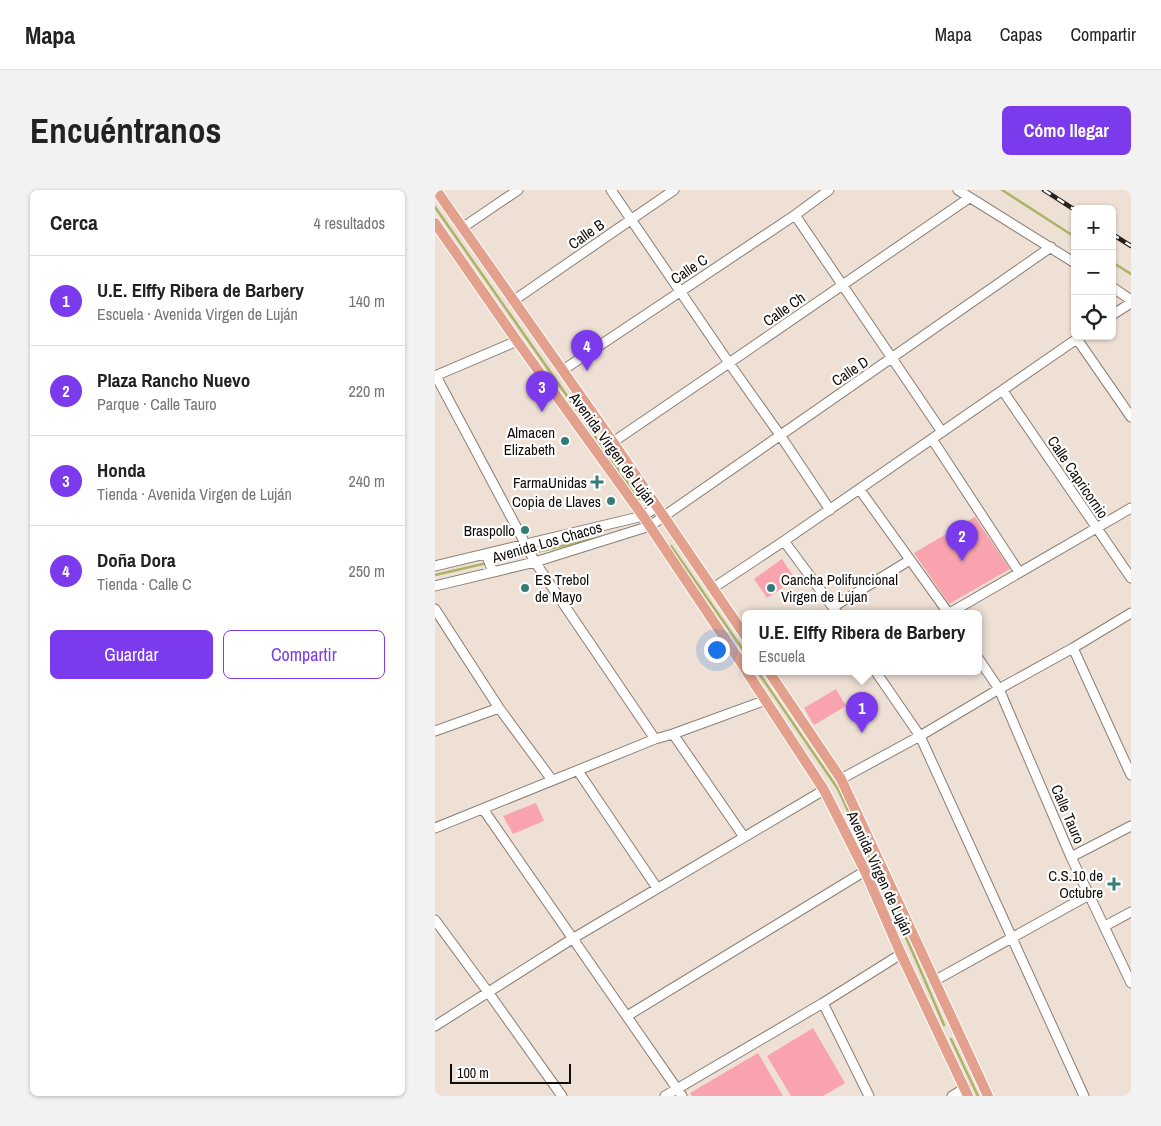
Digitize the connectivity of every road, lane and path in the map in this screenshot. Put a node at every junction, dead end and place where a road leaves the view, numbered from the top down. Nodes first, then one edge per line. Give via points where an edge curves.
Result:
1 (436, 190) edge
2 (518, 190) edge
3 (611, 190) edge
4 (674, 190) edge
5 (829, 190) edge
6 (958, 190) edge
7 (969, 198) junction
8 (795, 215) junction
9 (632, 220) junction
10 (435, 223) edge
11 (462, 228) junction
12 (1051, 247) junction
13 (1071, 260) edge
14 (843, 284) junction
15 (1116, 290) edge
16 (681, 291) junction
17 (513, 301) junction
18 (1131, 301) edge
19 (1116, 312) edge
20 (1076, 340) edge
21 (1080, 340) edge
22 (517, 341) junction
23 (892, 358) junction
24 (729, 363) junction
25 (563, 370) junction
26 (435, 376) edge
27 (1003, 390) junction
28 (1131, 417) edge
29 (941, 432) junction
30 (780, 435) junction
31 (932, 439) junction
32 (613, 442) junction
33 (859, 490) junction
34 (657, 507) junction
35 (1131, 508) edge
36 (830, 510) junction
37 (643, 516) junction
38 (663, 517) junction
39 (650, 526) junction
40 (1097, 529) junction
41 (785, 541) junction
42 (528, 546) junction
43 (487, 556) junction
44 (534, 560) junction
45 (910, 560) junction
46 (435, 566) edge
47 (492, 570) junction
48 (1019, 572) junction
49 (1131, 578) edge
50 (435, 586) edge
51 (713, 588) junction
52 (435, 609) edge
53 (834, 610) edge
54 (836, 610) edge
55 (945, 610) edge
56 (955, 610) edge
57 (1131, 613) edge
58 (438, 620) edge
59 (742, 631) edge
60 (1073, 648) junction
61 (982, 664) edge
62 (742, 665) edge
63 (749, 675) edge
64 (771, 675) edge
65 (878, 675) edge
66 (999, 689) junction
67 (766, 700) junction
68 (499, 708) junction
69 (435, 730) edge
70 (673, 734) junction
71 (920, 736) junction
72 (655, 739) junction
73 (578, 771) junction
74 (1131, 775) edge
75 (841, 779) junction
76 (551, 780) junction
77 (824, 790) junction
78 (483, 810) junction
79 (1131, 826) edge
80 (435, 828) edge
81 (744, 837) junction
82 (1071, 857) junction
83 (865, 871) junction
84 (657, 888) junction
85 (1089, 895) junction
86 (1131, 912) edge
87 (435, 920) edge
88 (1105, 926) junction
89 (572, 938) junction
90 (1012, 938) junction
91 (901, 954) junction
92 (934, 981) junction
93 (1131, 983) edge
94 (488, 992) junction
95 (823, 1003) junction
96 (627, 1016) junction
97 (955, 1024) junction
98 (435, 1026) edge
99 (939, 1032) junction
100 (680, 1092) edge
101 (967, 1092) edge
102 (562, 1096) edge
103 (665, 1096) edge
104 (869, 1096) edge
105 (952, 1096) edge
106 (988, 1096) edge
107 (1084, 1096) edge

1 - 11 main road, Avenida Virgen de Luján
2 - 11 street
3 - 9 street
4 - 9 street, Calle B
5 - 8 street, Calle C
6 - 7 street
7 - 12 street
7 - 14 street, Calle Ch
8 - 14 street
8 - 16 street, Calle C
9 - 16 street
9 - 17 street, Calle B
10 - 22 main road, Avenida Virgen de Luján
11 - 17 main road, Avenida Virgen de Luján
12 - 13 street
12 - 23 street, Calle D
14 - 23 street
14 - 24 street, Calle Ch
15 - 18 street
16 - 24 street
16 - 25 street, Calle C
17 - 25 main road, Avenida Virgen de Luján
18 - 19 street
20 - 27 street
21 - 28 street
22 - 26 street
22 - 37 main road, Avenida Virgen de Luján
23 - 29 street
23 - 30 street, Calle D
24 - 30 street
24 - 32 street, Calle Ch
25 - 32 main road, Avenida Virgen de Luján
26 - 42 street
27 - 29 street
27 - 40 street, Calle Capricornio
29 - 31 street
30 - 36 street
30 - 38 street, Calle D
31 - 33 street
31 - 48 street
32 - 34 main road, Avenida Virgen de Luján
33 - 36 street
33 - 45 street
34 - 37 street, Avenida Los Chacos
34 - 38 main road, Avenida Virgen de Luján
35 - 40 street
36 - 41 street
37 - 39 main road, Avenida Virgen de Luján
37 - 42 street, Avenida Los Chacos
38 - 39 street, Avenida Los Chacos
38 - 51 main road, Avenida Virgen de Luján
39 - 44 street, Avenida Los Chacos
39 - 62 main road, Avenida Virgen de Luján
40 - 48 street
40 - 49 street, Calle Capricornio
41 - 51 street
41 - 53 street
42 - 43 street, Avenida Los Chacos
42 - 44 street
43 - 46 street, Avenida Los Chacos
43 - 47 street
44 - 47 street, Avenida Los Chacos
44 - 72 street
45 - 54 street
45 - 55 street
47 - 50 street, Avenida Los Chacos
48 - 56 street
51 - 59 main road, Avenida Virgen de Luján
52 - 58 street
57 - 60 street
58 - 68 street
60 - 66 street
60 - 74 street
61 - 66 street, Calle Tauro
63 - 67 main road, Avenida Virgen de Luján
64 - 75 main road, Avenida Virgen de Luján
65 - 71 street
66 - 71 street
66 - 82 street, Calle Tauro
67 - 70 street
67 - 77 main road, Avenida Virgen de Luján
68 - 69 street
68 - 76 street
70 - 72 street
70 - 81 street
71 - 75 street
71 - 90 street
72 - 73 street
73 - 76 street
73 - 84 street
75 - 92 main road, Avenida Virgen de Luján
76 - 78 street
77 - 81 street
77 - 83 main road, Avenida Virgen de Luján
78 - 80 street
78 - 89 street
79 - 82 street
81 - 84 street
82 - 85 street, Calle Tauro
83 - 91 main road, Avenida Virgen de Luján
83 - 96 street
84 - 89 street
85 - 88 street, Calle Tauro
85 - 90 street
86 - 88 street
87 - 94 street
88 - 93 street, Calle Tauro
89 - 94 street
89 - 96 street
90 - 92 street
90 - 107 street
91 - 95 street
91 - 99 main road, Avenida Virgen de Luján
92 - 97 main road, Avenida Virgen de Luján
94 - 98 street
94 - 102 street
95 - 100 street
95 - 104 street
96 - 100 street
97 - 99 main road
97 - 106 main road, Avenida Virgen de Luján
99 - 101 main road, Avenida Virgen de Luján
100 - 103 street
101 - 105 street

